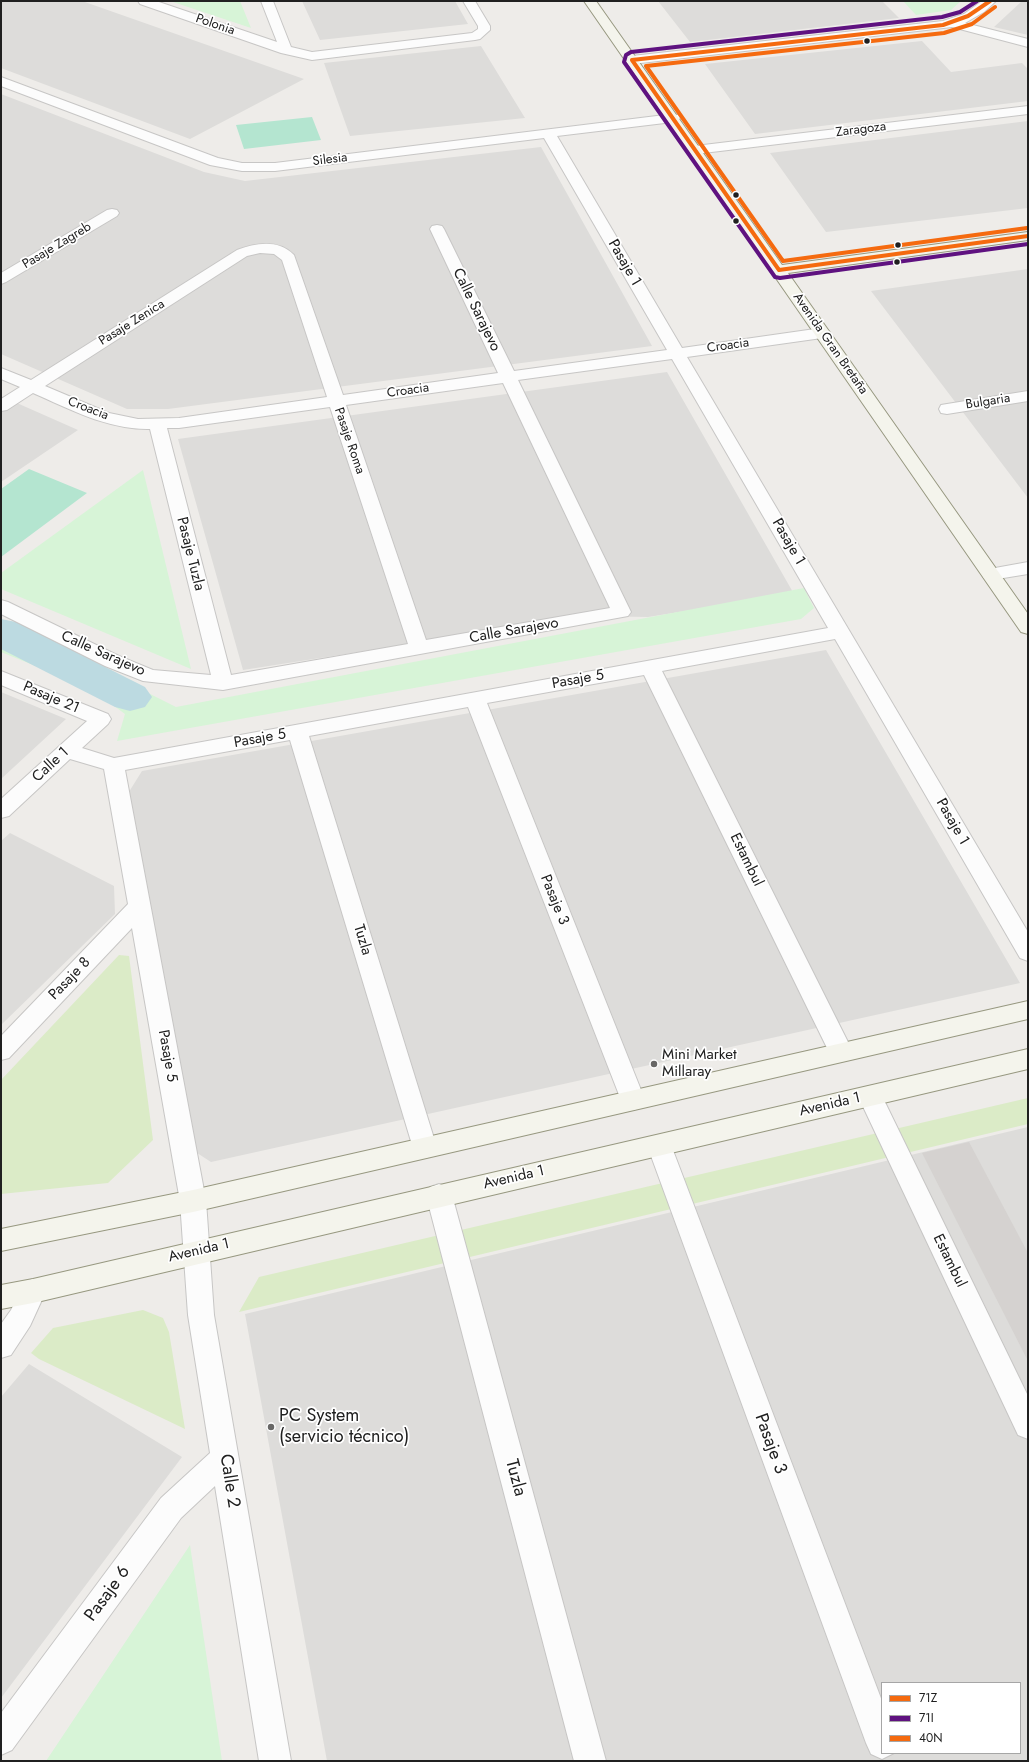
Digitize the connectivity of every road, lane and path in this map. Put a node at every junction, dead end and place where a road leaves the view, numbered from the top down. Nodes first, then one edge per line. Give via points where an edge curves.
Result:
1 (144, 1) edge
2 (267, 1) edge
3 (469, 1) edge
4 (590, 1) edge
5 (990, 1) edge
6 (952, 23) junction
7 (1028, 43) edge
8 (286, 50) junction
9 (632, 60) junction
10 (1, 81) edge
11 (1028, 110) edge
12 (673, 118) junction
13 (548, 134) junction
14 (695, 150) junction
15 (112, 213) dead end
16 (437, 229) dead end
17 (1028, 236) edge
18 (267, 248) joint
19 (778, 270) junction
20 (1, 279) edge
21 (822, 333) junction
22 (677, 353) junction
23 (1, 373) edge
24 (508, 377) junction
25 (32, 387) junction
26 (1028, 396) edge
27 (336, 402) junction
28 (1, 406) edge
29 (947, 409) dead end
30 (157, 424) junction
31 (1028, 568) edge
32 (991, 574) junction
33 (1, 606) edge
34 (1028, 628) edge
35 (841, 632) junction
36 (419, 648) junction
37 (650, 667) junction
38 (1, 677) edge
39 (223, 683) junction
40 (475, 699) junction
41 (101, 719) joint
42 (298, 732) junction
43 (66, 751) junction
44 (114, 765) junction
45 (1, 811) edge
46 (140, 907) junction
47 (1028, 952) edge
48 (1028, 1010) edge
49 (1, 1051) edge
50 (841, 1052) junction
51 (1028, 1059) edge
52 (870, 1096) junction
53 (633, 1100) junction
54 (659, 1145) junction
55 (425, 1148) junction
56 (439, 1196) junction
57 (193, 1201) junction
58 (1, 1240) edge
59 (196, 1252) junction
60 (33, 1291) junction
61 (1, 1297) edge
62 (1, 1346) edge
63 (1028, 1426) edge
64 (225, 1457) junction
65 (1, 1739) edge
66 (881, 1740) edge
67 (275, 1761) edge
68 (590, 1761) edge

1 - 8 street, Polonia
2 - 8 street
3 - 8 street, Polonia via 484,26 484,30 475,36 312,56
4 - 9 street, Avenida Gran Bretaña
5 - 6 street via 970,17
6 - 7 street
6 - 9 street
9 - 12 street, Avenida Gran Bretaña
10 - 13 street, Silesia via 215,162 242,167 274,167
11 - 14 street, Zaragoza
12 - 13 street, Silesia
12 - 14 street, Avenida Gran Bretaña
13 - 22 street, Pasaje 1
14 - 19 street, Avenida Gran Bretaña
15 - 20 street, Pasaje Zagreb
16 - 24 street, Calle Sarajevo
17 - 19 street
18 - 25 street, Pasaje Zenica via 242,253
18 - 27 street, Pasaje Roma via 282,251 289,258
19 - 21 street, Avenida Gran Bretaña
21 - 22 street, Croacia
21 - 32 street, Avenida Gran Bretaña
22 - 24 street, Croacia
22 - 35 street, Pasaje 1
23 - 25 street, Croacia
24 - 27 street, Croacia
24 - 36 street, Calle Sarajevo via 621,612
25 - 28 street, Pasaje Zenica
25 - 30 street, Croacia via 104,417 138,424
26 - 29 street, Bulgaria
27 - 30 street, Croacia via 201,421
27 - 36 street, Pasaje Roma
30 - 39 street, Pasaje Tuzla
31 - 32 street
32 - 34 street, Avenida Gran Bretaña
33 - 39 street, Calle Sarajevo via 112,661 150,676
35 - 37 street, Pasaje 5
35 - 47 street, Pasaje 1
36 - 39 street, Calle Sarajevo
37 - 40 street, Pasaje 5
37 - 50 street, Estambul
38 - 41 street, Pasaje 21
40 - 42 street, Pasaje 5
40 - 53 street, Pasaje 3
41 - 43 street, Calle 1
42 - 44 street, Pasaje 5
42 - 55 street, Tuzla
43 - 44 street
43 - 45 street, Calle 1
44 - 46 street, Pasaje 5
46 - 49 street, Pasaje 8
46 - 57 street, Pasaje 5
48 - 50 street
50 - 53 street
51 - 52 street, Avenida 1
52 - 54 street, Avenida 1
52 - 63 street, Estambul
53 - 55 street
54 - 56 street, Avenida 1
54 - 66 street, Pasaje 3
55 - 57 street
56 - 59 street, Avenida 1
56 - 68 street, Tuzla
57 - 58 street
57 - 59 street, Calle 2
59 - 60 street, Avenida 1
59 - 64 street, Calle 2 via 201,1315
60 - 61 street, Avenida 1
60 - 62 street via 21,1318
64 - 65 street, Pasaje 6 via 171,1508
64 - 67 street, Calle 2

